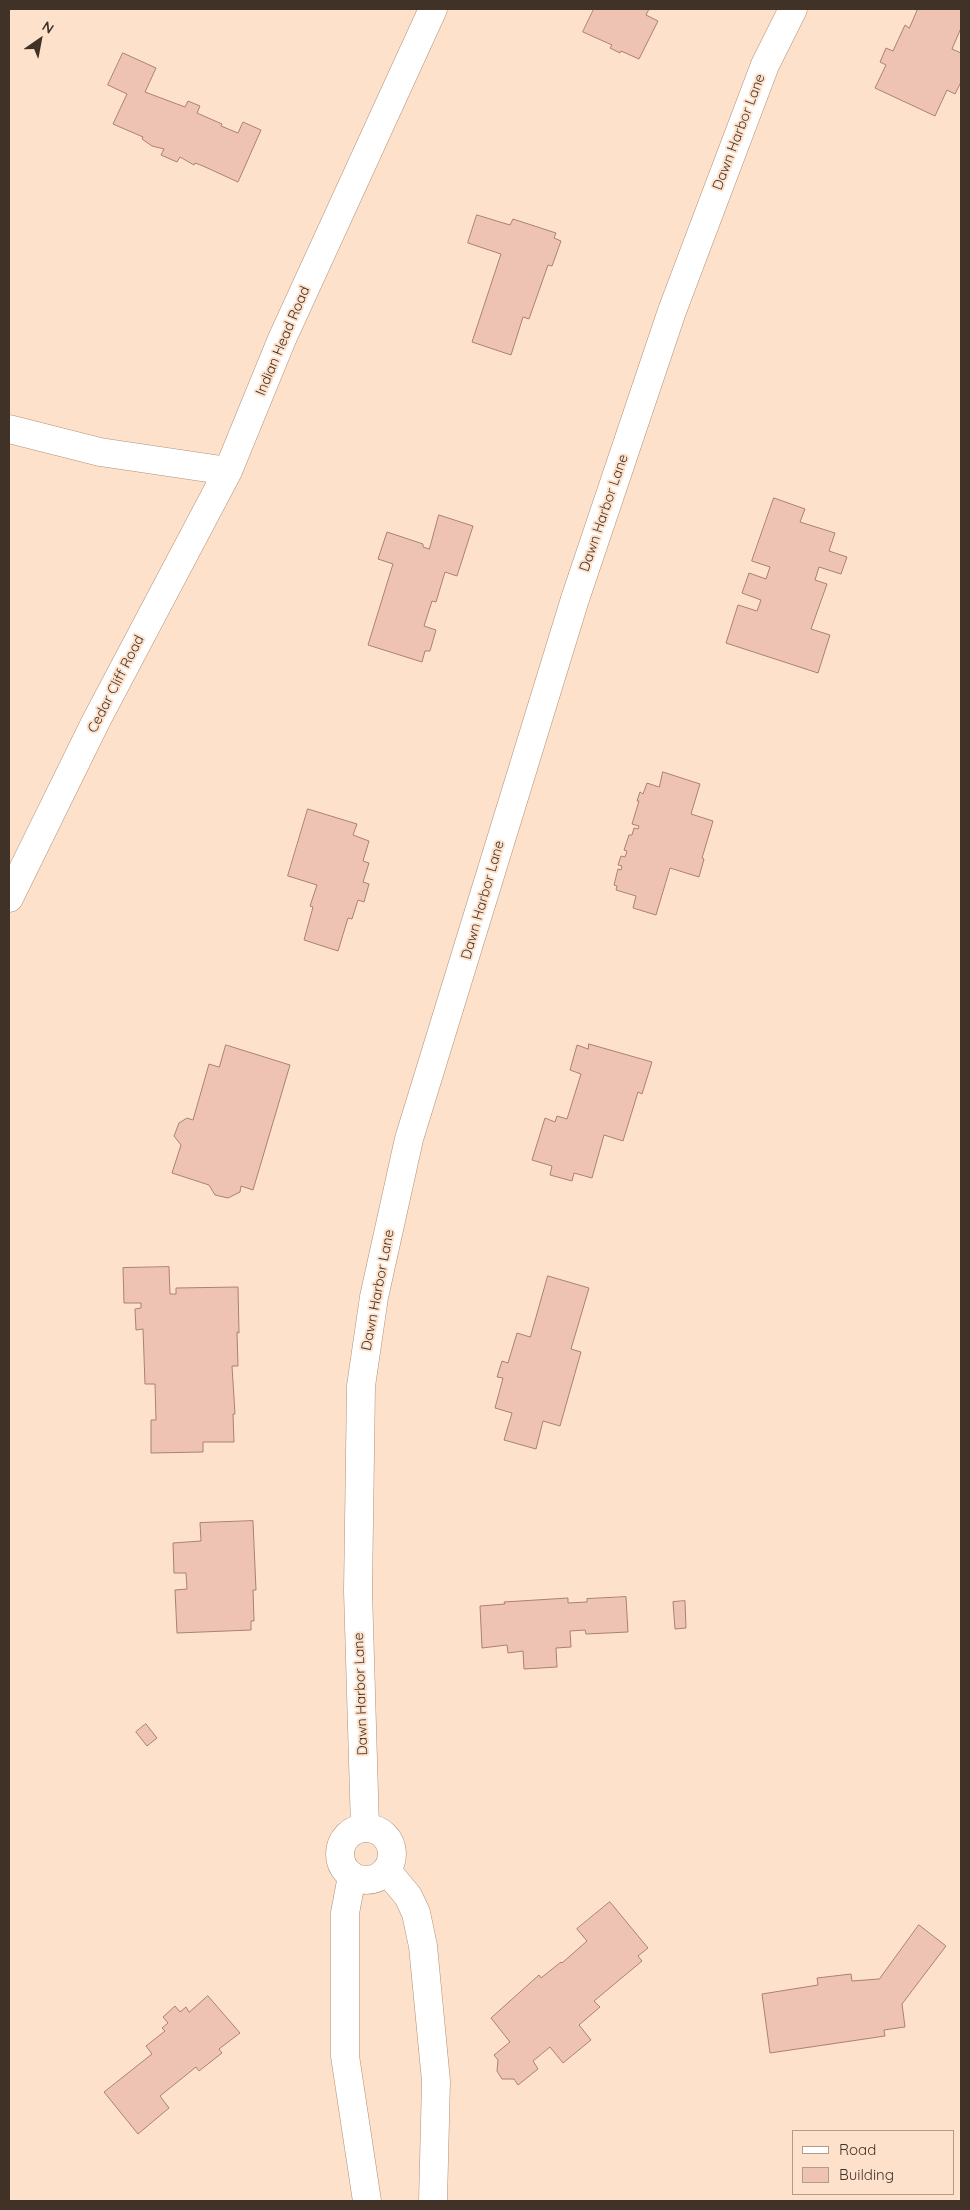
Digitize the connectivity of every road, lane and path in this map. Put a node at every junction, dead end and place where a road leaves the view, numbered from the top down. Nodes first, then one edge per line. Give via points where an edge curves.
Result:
1 (433, 9) edge
2 (793, 9) edge
3 (9, 429) edge
4 (228, 471) junction
5 (9, 898) edge
6 (365, 1828) junction
7 (387, 1871) junction
8 (352, 1876) junction
9 (367, 2201) edge
10 (433, 2201) edge

1 - 4 street, Indian Head Road via 282,339
2 - 6 street, Dawn Harbor Lane via 765,65 666,330 572,608 409,1139 374,1297 361,1386 358,1591
3 - 4 street via 100,452
4 - 5 street, Cedar Cliff Road via 96,721
6 - 7 street via 381,1833 392,1846
6 - 8 street via 349,1834 340,1849 342,1866
7 - 8 street via 372,1880 364,1881
7 - 10 street via 408,1896 416,1913 422,1946 436,2081
8 - 9 street via 345,1913 345,2056

